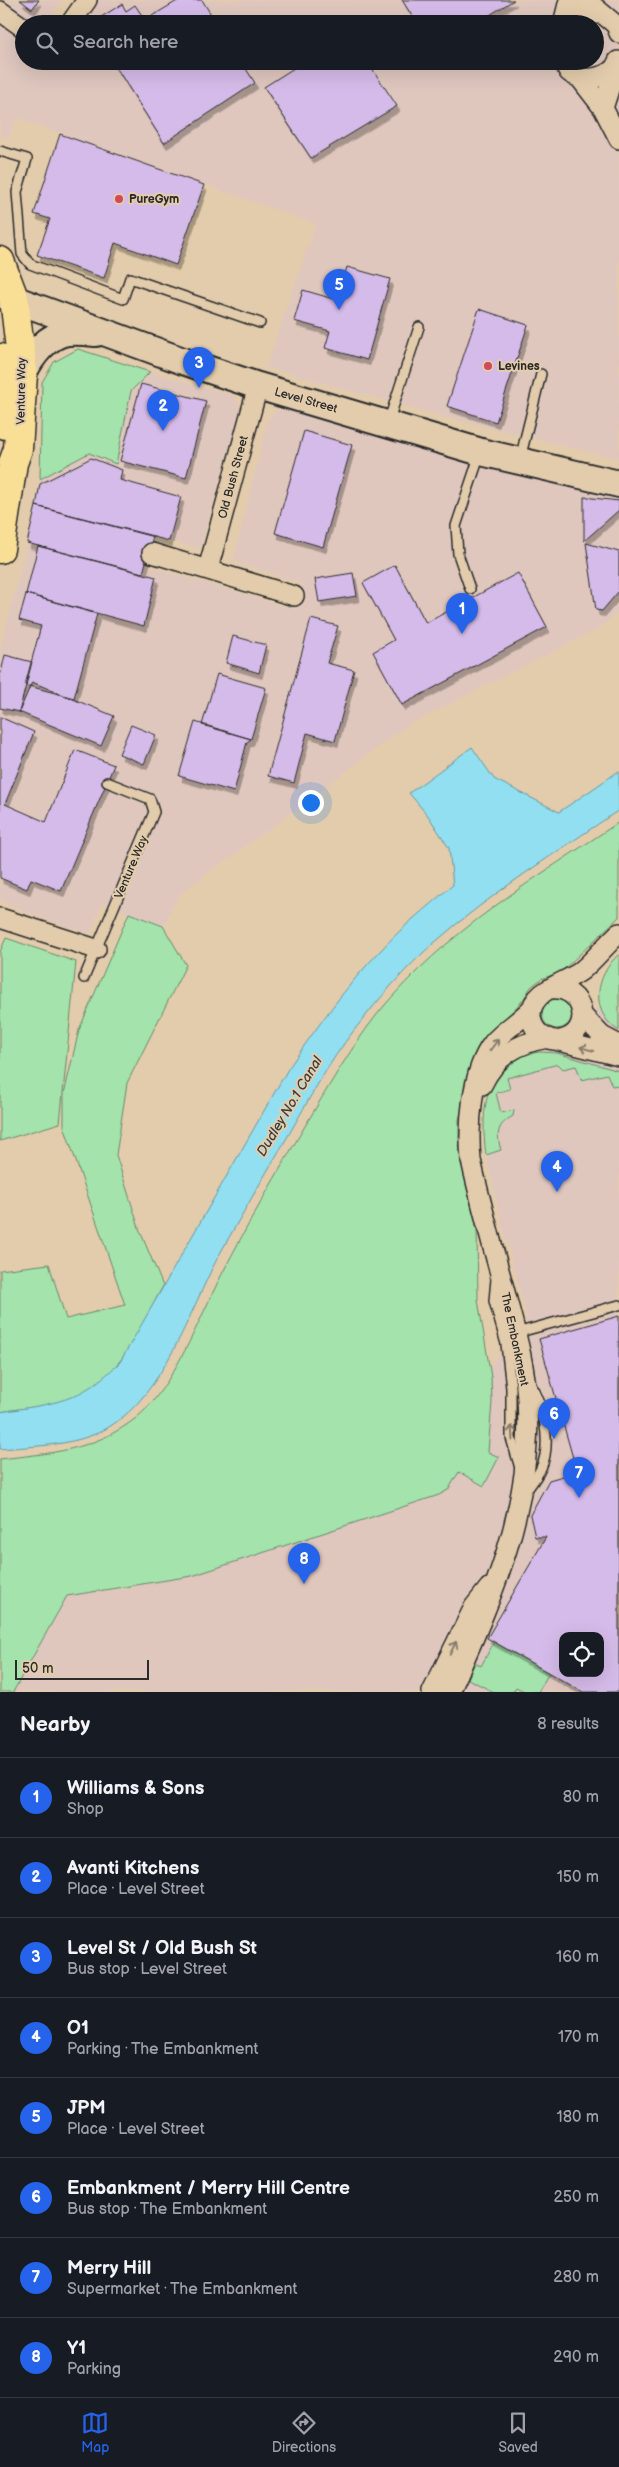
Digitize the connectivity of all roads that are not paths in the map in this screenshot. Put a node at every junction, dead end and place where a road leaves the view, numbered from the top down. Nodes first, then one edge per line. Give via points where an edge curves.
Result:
1 (87, 0) edge
2 (568, 0) edge
3 (586, 0) edge
4 (0, 11) edge
5 (600, 14) joint
6 (79, 15) edge
7 (566, 15) edge
8 (577, 15) edge
9 (604, 17) edge
10 (15, 20) edge
11 (618, 26) edge
12 (618, 61) edge
13 (568, 70) edge
14 (579, 77) junction
15 (603, 108) junction
16 (619, 139) edge
17 (0, 151) edge
18 (0, 157) edge
19 (27, 160) junction
20 (0, 261) edge
21 (7, 296) edge
22 (260, 323) dead end
23 (419, 326) dead end
24 (107, 333) junction
25 (0, 358) edge
26 (24, 374) junction
27 (541, 374) dead end
28 (258, 386) junction
29 (388, 424) junction
30 (9, 425) edge
31 (481, 452) junction
32 (520, 462) junction
33 (619, 484) edge
34 (0, 549) edge
35 (152, 553) dead end
36 (208, 568) junction
37 (470, 589) dead end
38 (294, 596) dead end
39 (107, 782) dead end
40 (0, 908) edge
41 (0, 918) edge
42 (42, 932) junction
43 (619, 933) edge
44 (96, 949) junction
45 (600, 952) junction
46 (84, 978) dead end
47 (549, 990) junction
48 (531, 1009) junction
49 (582, 1011) junction
50 (552, 1039) junction
51 (619, 1045) edge
52 (619, 1056) edge
53 (472, 1107) junction
54 (497, 1264) junction
55 (619, 1305) edge
56 (516, 1332) junction
57 (523, 1372) junction
58 (524, 1480) junction
59 (520, 1500) junction
60 (499, 1572) junction
61 (432, 1692) edge
62 (450, 1692) edge

1 - 6 street
2 - 7 street
3 - 5 street
4 - 10 street
5 - 8 street
9 - 11 street
12 - 14 street via 604,75 591,79
12 - 15 street
13 - 14 street
14 - 15 street
15 - 16 street
17 - 19 lane
18 - 19 lane
19 - 22 lane via 17,192 22,254 30,264 123,299 130,278
20 - 21 main road, Venture Way
21 - 24 street, Level Street
21 - 26 main road, Venture Way
23 - 29 lane
24 - 26 street via 67,332 49,341 28,362
24 - 28 street, Level Street
25 - 30 main road, Venture Way
26 - 30 main road, Venture Way
27 - 32 lane
28 - 29 street, Level Street
28 - 36 street, Old Bush Street
29 - 31 street, Level Street
30 - 34 main road, Venture Way via 13,463
31 - 32 street, Level Street
31 - 37 lane via 456,526 458,554
32 - 33 street, Level Street
35 - 36 street
36 - 38 street
39 - 44 lane, Venture Way via 150,799 154,812
40 - 42 street
41 - 42 street
42 - 44 street
43 - 45 street, The Embankment
44 - 46 lane, Venture Way
45 - 47 street, The Embankment via 582,970
45 - 49 street, The Embankment via 590,969
47 - 48 street, The Embankment via 541,994
47 - 49 street via 569,992
48 - 50 street via 536,1031
53 -> 48 street, The Embankment via 482,1063 494,1043
49 - 50 street, The Embankment via 577,1031 568,1038
49 - 51 street via 602,1036
52 -> 50 street
50 - 53 street, The Embankment via 528,1041 512,1048 483,1082
53 - 54 street, The Embankment via 469,1132 471,1160
54 - 56 street, The Embankment
58 -> 54 lane via 511,1438 511,1388 506,1344 494,1301
55 - 56 lane
56 - 57 street, The Embankment
57 - 58 street, The Embankment via 528,1432
57 - 59 lane via 540,1397 545,1417 542,1467
58 - 59 street, The Embankment
59 - 60 street, The Embankment via 514,1530
61 -> 60 street, The Embankment via 474,1607
60 - 62 street, The Embankment via 490,1602

